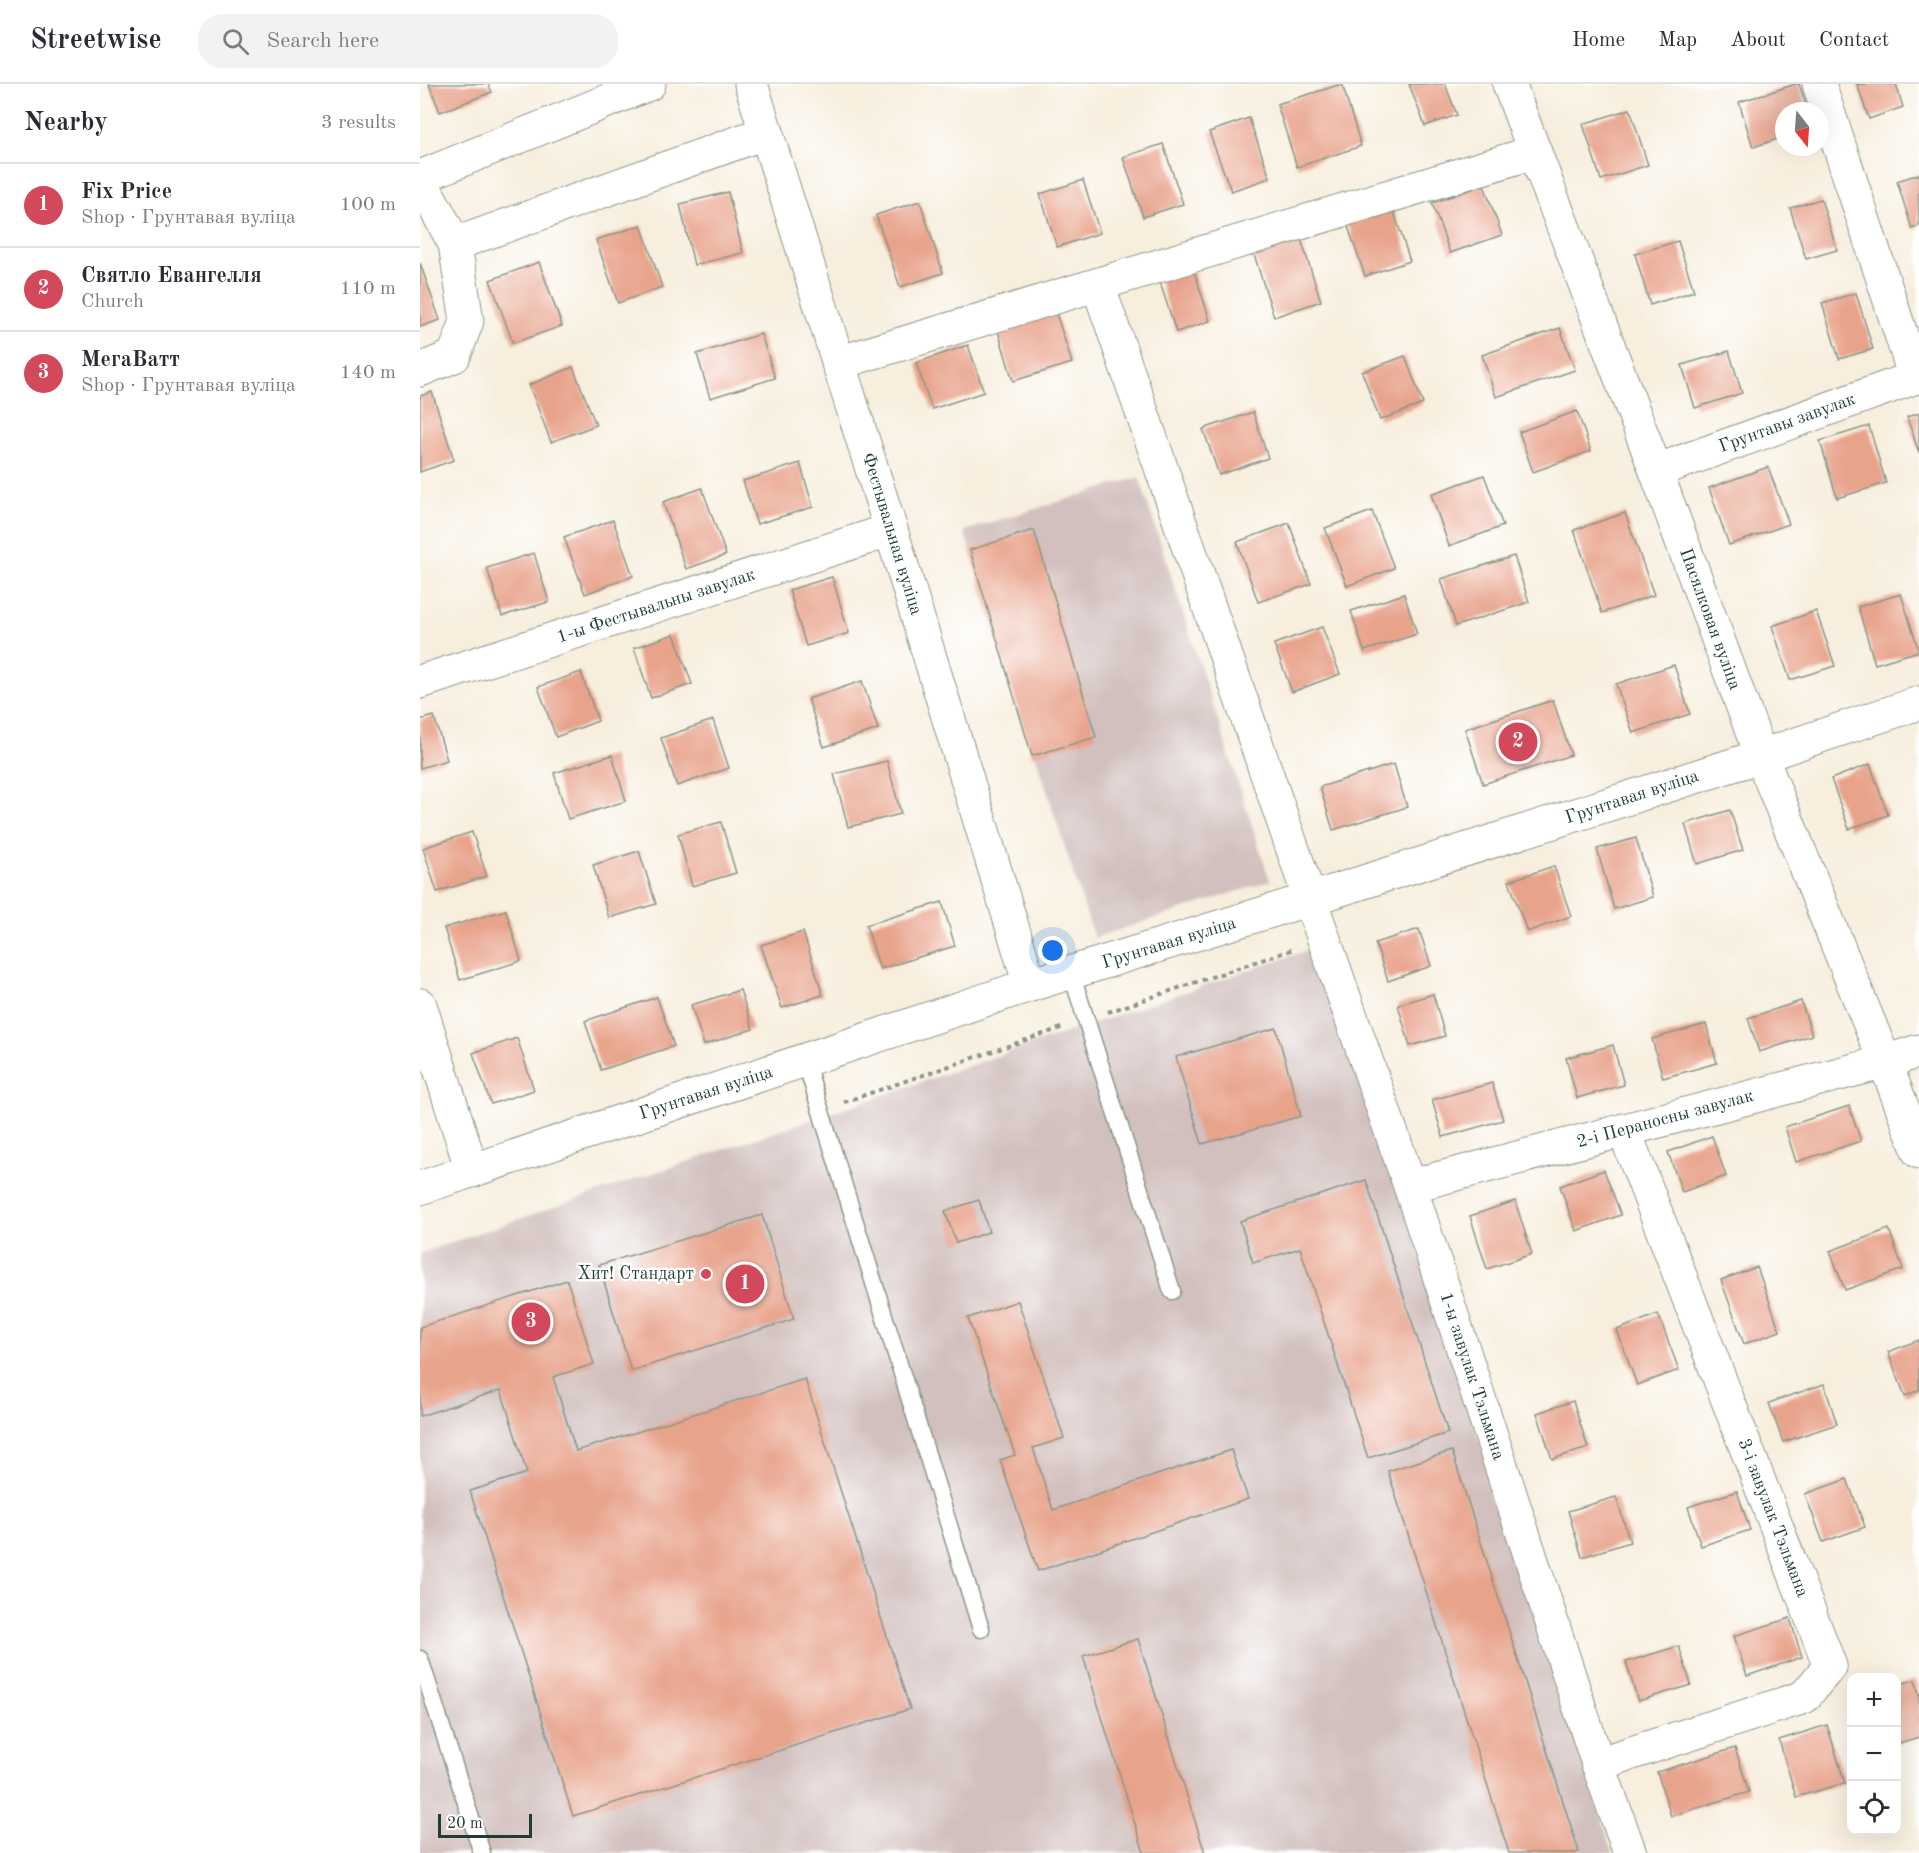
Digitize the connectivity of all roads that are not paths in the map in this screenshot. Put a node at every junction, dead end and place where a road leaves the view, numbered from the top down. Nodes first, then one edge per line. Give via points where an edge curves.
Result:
1 (649, 84) edge
2 (751, 84) edge
3 (1509, 84) edge
4 (1820, 84) edge
5 (767, 132) junction
6 (1534, 152) junction
7 (420, 178) edge
8 (455, 244) junction
9 (1098, 285) junction
10 (838, 363) junction
11 (420, 370) edge
12 (1917, 377) edge
13 (1656, 471) junction
14 (891, 530) junction
15 (420, 682) edge
16 (1919, 703) edge
17 (1761, 756) junction
18 (1310, 899) junction
19 (1071, 972) junction
20 (1030, 985) junction
21 (420, 1005) edge
22 (1919, 1051) edge
23 (805, 1060) junction
24 (1885, 1062) junction
25 (1624, 1130) junction
26 (1919, 1152) edge
27 (472, 1171) junction
28 (1410, 1186) junction
29 (420, 1188) edge
30 (1172, 1291) dead end
31 (981, 1629) dead end
32 (420, 1659) edge
33 (1598, 1764) junction
34 (482, 1853) edge
35 (1630, 1853) edge

1 - 7 street
2 - 5 street, Фестывальная вуліца
3 - 6 street, Пасялковая вуліца
4 - 12 street
5 - 8 street
5 - 10 street, Фестывальная вуліца
6 - 9 street
6 - 13 street, Пасялковая вуліца
7 - 8 street
8 - 11 street via 467,321 454,356
9 - 10 street
9 - 18 street, 1-ы завулак Тэльмана
10 - 14 street, Фестывальная вуліца
12 - 13 street, Грунтавы завулак
13 - 17 street, Пасялковая вуліца
14 - 15 street, 1-ы Фестывальны завулак
14 - 20 street, Фестывальная вуліца
16 - 17 street, Грунтавая вуліца
17 - 18 street, Грунтавая вуліца
17 - 24 street, Пасялковая вуліца
18 - 19 street, Грунтавая вуліца
18 - 28 street, 1-ы завулак Тэльмана
19 - 20 street, Грунтавая вуліца
19 - 30 lane
20 - 23 street, Грунтавая вуліца
21 - 27 street
22 - 24 street, 2-і Пераносны завулак
23 - 27 street, Грунтавая вуліца
23 - 31 lane
24 - 25 street, 2-і Пераносны завулак
24 - 26 street, Пасялковая вуліца
25 - 28 street, 2-і Пераносны завулак
25 - 33 street, 3-і завулак Тэльмана via 1830,1666 1804,1697
27 - 29 street, Грунтавая вуліца
28 - 33 street, 1-ы завулак Тэльмана
32 - 34 lane
33 - 35 street, 1-ы завулак Тэльмана

